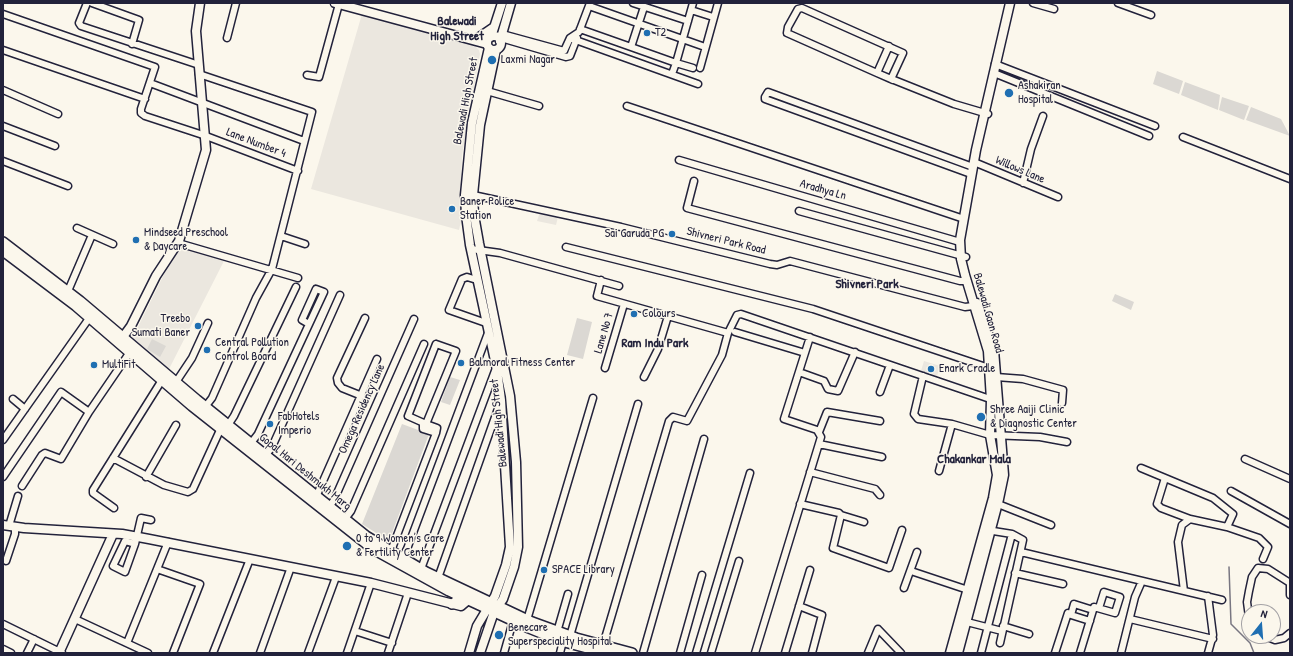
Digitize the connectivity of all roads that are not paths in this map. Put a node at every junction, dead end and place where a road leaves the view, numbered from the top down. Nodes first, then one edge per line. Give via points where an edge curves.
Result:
1 (87, 3) edge
2 (92, 3) edge
3 (200, 3) edge
4 (236, 3) edge
5 (502, 3) edge
6 (511, 3) edge
7 (633, 3) edge
8 (693, 3) edge
9 (718, 3) edge
10 (1011, 3) edge
11 (1032, 3) edge
12 (1118, 3) edge
13 (337, 4) edge
14 (589, 4) edge
15 (644, 7) junction
16 (1054, 8) dead end
17 (691, 10) junction
18 (3, 14) edge
19 (1152, 15) dead end
20 (713, 17) junction
21 (688, 21) junction
22 (638, 24) junction
23 (495, 25) junction
24 (576, 35) junction
25 (501, 37) junction
26 (227, 38) dead end
27 (475, 40) junction
28 (683, 40) junction
29 (132, 44) junction
30 (491, 45) junction
31 (889, 46) junction
32 (631, 47) junction
33 (705, 47) junction
34 (3, 50) edge
35 (564, 51) junction
36 (568, 57) junction
37 (676, 63) junction
38 (199, 65) junction
39 (484, 67) junction
40 (996, 69) junction
41 (877, 73) junction
42 (199, 74) junction
43 (672, 74) junction
44 (307, 75) dead end
45 (891, 79) junction
46 (150, 83) junction
47 (698, 84) dead end
48 (3, 90) edge
49 (487, 91) junction
50 (145, 99) junction
51 (202, 103) junction
52 (539, 106) dead end
53 (627, 106) dead end
54 (58, 114) dead end
55 (987, 114) junction
56 (1044, 116) dead end
57 (3, 126) edge
58 (1155, 126) dead end
59 (206, 136) junction
60 (1148, 136) dead end
61 (1183, 137) dead end
62 (304, 141) junction
63 (55, 146) dead end
64 (679, 160) dead end
65 (3, 162) edge
66 (964, 164) junction
67 (974, 167) junction
68 (298, 171) junction
69 (961, 171) junction
70 (1290, 179) edge
71 (694, 181) dead end
72 (1023, 183) junction
73 (68, 186) dead end
74 (473, 195) junction
75 (1058, 197) dead end
76 (799, 211) dead end
77 (964, 219) junction
78 (77, 228) dead end
79 (472, 230) junction
80 (92, 235) junction
81 (281, 236) junction
82 (3, 242) edge
83 (960, 242) junction
84 (178, 243) junction
85 (113, 244) dead end
86 (305, 244) dead end
87 (566, 247) dead end
88 (476, 249) junction
89 (3, 251) edge
90 (963, 256) junction
91 (272, 269) junction
92 (298, 278) dead end
93 (477, 280) junction
94 (601, 280) junction
95 (966, 281) junction
96 (619, 286) dead end
97 (296, 288) dead end
98 (68, 291) junction
99 (340, 295) dead end
100 (624, 304) junction
101 (973, 306) junction
102 (668, 316) junction
103 (90, 318) junction
104 (365, 318) dead end
105 (414, 319) dead end
106 (208, 322) dead end
107 (486, 323) junction
108 (310, 324) junction
109 (735, 332) dead end
110 (488, 333) junction
111 (728, 333) junction
112 (810, 337) junction
113 (121, 339) junction
114 (424, 344) dead end
115 (130, 352) junction
116 (855, 352) junction
117 (805, 353) junction
118 (377, 359) dead end
119 (890, 364) junction
120 (496, 366) junction
121 (605, 368) dead end
122 (989, 368) junction
123 (799, 372) junction
124 (923, 376) junction
125 (644, 377) dead end
126 (996, 377) junction
127 (162, 380) junction
128 (176, 382) junction
129 (880, 392) dead end
130 (362, 396) junction
131 (593, 398) dead end
132 (13, 399) dead end
133 (501, 400) junction
134 (994, 400) junction
135 (1062, 403) dead end
136 (638, 404) dead end
137 (206, 407) junction
138 (25, 408) junction
139 (89, 412) junction
140 (880, 422) dead end
141 (426, 424) junction
142 (952, 424) junction
143 (176, 425) dead end
144 (224, 426) junction
145 (819, 432) junction
146 (990, 435) junction
147 (1001, 435) junction
148 (704, 439) dead end
149 (3, 440) edge
150 (1066, 442) dead end
151 (251, 443) junction
152 (819, 444) junction
153 (266, 455) junction
154 (113, 458) junction
155 (882, 458) dead end
156 (1245, 459) dead end
157 (1141, 468) dead end
158 (939, 471) dead end
159 (810, 472) junction
160 (750, 473) dead end
161 (3, 477) edge
162 (146, 477) junction
163 (1165, 478) junction
164 (1290, 479) edge
165 (22, 486) dead end
166 (1231, 491) dead end
167 (880, 495) dead end
168 (18, 496) dead end
169 (316, 497) junction
170 (800, 504) junction
171 (998, 504) junction
172 (329, 507) junction
173 (114, 508) dead end
174 (841, 515) junction
175 (134, 516) dead end
176 (141, 518) junction
177 (345, 519) junction
178 (1190, 519) junction
179 (151, 520) dead end
180 (864, 522) dead end
181 (1290, 524) edge
182 (1051, 525) dead end
183 (9, 526) edge
184 (1227, 527) junction
185 (902, 530) dead end
186 (988, 530) junction
187 (113, 534) junction
188 (1012, 534) junction
189 (136, 540) junction
190 (168, 542) junction
191 (391, 551) junction
192 (917, 552) dead end
193 (1021, 552) junction
194 (402, 558) junction
195 (250, 559) junction
196 (1263, 560) dead end
197 (6, 561) dead end
198 (739, 561) dead end
199 (291, 567) junction
200 (157, 569) junction
201 (421, 569) junction
202 (810, 570) dead end
203 (911, 571) junction
204 (1015, 573) junction
205 (702, 575) dead end
206 (336, 576) junction
207 (438, 578) junction
208 (1142, 581) junction
209 (371, 583) junction
210 (1290, 583) edge
211 (1063, 584) dead end
212 (904, 588) dead end
213 (968, 590) junction
214 (1184, 591) junction
215 (408, 593) junction
216 (568, 594) dead end
217 (1290, 594) edge
218 (458, 596) junction
219 (1208, 596) junction
220 (468, 600) junction
221 (1222, 600) dead end
222 (452, 604) junction
223 (1247, 604) edge
224 (799, 606) junction
225 (492, 608) junction
226 (1068, 613) dead end
227 (75, 619) junction
228 (1130, 619) junction
229 (527, 620) junction
230 (513, 621) junction
231 (963, 621) junction
232 (1090, 621) junction
233 (3, 624) edge
234 (988, 627) junction
235 (1002, 629) junction
236 (355, 631) junction
237 (558, 632) junction
238 (1290, 633) edge
239 (1029, 634) dead end
240 (567, 639) junction
241 (1213, 639) junction
242 (1281, 639) edge
243 (34, 640) junction
244 (126, 643) junction
245 (392, 643) junction
246 (1000, 643) dead end
247 (3, 649) edge
248 (604, 649) edge
249 (11, 653) edge
250 (27, 653) edge
251 (60, 653) edge
252 (148, 653) edge
253 (173, 653) edge
254 (213, 653) edge
255 (260, 653) edge
256 (308, 653) edge
257 (347, 653) edge
258 (388, 653) edge
259 (469, 653) edge
260 (480, 653) edge
261 (504, 653) edge
262 (560, 653) edge
263 (632, 653) edge
264 (643, 653) edge
265 (680, 653) edge
266 (696, 653) edge
267 (711, 653) edge
268 (755, 653) edge
269 (785, 653) edge
270 (812, 653) edge
271 (868, 653) edge
272 (901, 653) edge
273 (950, 653) edge
274 (958, 653) edge
275 (981, 653) edge
276 (1055, 653) edge
277 (1080, 653) edge
278 (1122, 653) edge
279 (1208, 653) edge

1 - 29 street via 79,25
2 - 29 street via 138,20
3 - 38 street via 196,26
4 - 26 street
5 - 23 street, Balewadi High Street
6 - 25 street
7 - 15 street
8 - 17 street
9 - 20 street
10 - 40 street, Balewadi Gaon Road
11 - 16 street
12 - 19 street
13 - 27 street
13 - 44 street via 319,78
14 - 22 street
14 - 24 street
15 - 21 street
15 - 22 street
17 - 20 street
17 - 21 street
18 - 46 street via 155,67
20 - 33 street
21 - 28 street
22 - 28 street
22 - 32 street
23 - 27 street
23 - 30 street, Balewadi High Street
24 - 32 street
24 - 35 street
24 - 36 street
24 - 43 street
25 - 30 street
25 - 35 street
25 - 36 street
27 - 30 street
27 - 39 street via 484,53
28 - 33 street
28 - 37 street
29 - 38 street
30 - 39 street, Balewadi High Street
30 - 49 street, Balewadi High Street
31 - 41 street
31 - 41 street via 802,8 798,9 788,27 787,33
31 - 45 street via 903,52
32 - 37 street
33 - 37 street via 696,68
34 - 50 street
35 - 36 street
37 - 43 street
38 - 42 street
39 - 79 street, Balewadi High Street via 472,123 465,184 466,215
40 - 55 street, Balewadi Gaon Road
40 - 58 street
40 - 60 street
41 - 45 street
42 - 51 street
42 - 62 street via 312,112
43 - 47 street
45 - 55 street
46 - 50 street
46 - 51 street
48 - 54 street
49 - 52 street
49 - 74 street, Balewadi High Street via 480,125
50 - 59 street, Lane Number 4 via 141,109 145,116
51 - 59 street
51 - 62 street
53 - 77 street
55 - 67 street, Balewadi Gaon Road
56 - 72 street via 1031,149
57 - 63 street
59 - 68 street, Lane Number 4
59 - 84 street via 206,153
61 - 70 street
62 - 68 street
64 - 83 street, Aradhya Ln
65 - 73 street
66 - 67 street
66 - 69 street
66 - 69 street via 768,92 765,97
67 - 69 street
67 - 72 street, Willows Lane
67 - 77 street, Balewadi Gaon Road
67 - 90 street, Balewadi Gaon Road
68 - 81 street
71 - 95 street via 687,208
72 - 75 street, Willows Lane
74 - 79 street, Balewadi High Street
74 - 101 street, Shivneri Park Road via 621,227 770,264 777,265 790,261 965,307
76 - 90 street
77 - 83 street, Balewadi Gaon Road
78 - 80 street
79 - 88 street, Balewadi High Street
80 - 85 street
80 - 98 street
81 - 86 street
81 - 91 street
82 - 98 main road, Gopal Hari Deshmukh Marg
83 - 90 street, Balewadi Gaon Road
84 - 91 street
84 - 113 street via 156,276 137,315
87 - 122 street via 813,309
88 - 93 street, Balewadi High Street
88 - 94 street
88 - 225 street, Balewadi High Street via 506,368 516,462 518,547 514,567
89 - 103 main road, Gopal Hari Deshmukh Marg
90 - 95 street, Balewadi Gaon Road
90 - 126 street, Balewadi Gaon Road via 994,350
91 - 92 street
91 - 137 street
93 - 107 street, Balewadi High Street
93 - 107 street via 462,279 449,310
94 - 96 street
94 - 100 street via 597,296
95 - 101 street, Balewadi Gaon Road
97 - 144 street via 234,416
98 - 113 main road, Gopal Hari Deshmukh Marg
99 - 153 street via 272,447
100 - 102 street
100 - 121 street, Lane No 7
101 - 122 street, Balewadi Gaon Road via 988,351
102 - 111 street
102 - 125 street via 658,349
103 - 113 main road, Gopal Hari Deshmukh Marg
103 - 138 street
104 - 130 street via 337,378 342,388
105 - 172 street, Omega Residency Lane
106 - 128 street via 192,358
107 - 110 street, Balewadi High Street
108 - 108 street via 324,292 316,289 302,320
108 - 151 street via 258,434
109 - 117 street
110 - 120 street, Balewadi High Street
110 - 194 street
111 - 112 street via 734,318 741,314
111 - 248 street via 722,355 687,420 673,417 669,421
112 - 116 street
112 - 117 street
113 - 115 main road, Gopal Hari Deshmukh Marg
113 - 128 main road, Gopal Hari Deshmukh Marg
114 - 177 street
115 - 127 main road, Gopal Hari Deshmukh Marg
115 - 139 street
116 - 119 street
116 - 123 street via 838,392 828,390 824,381
117 - 123 street
118 - 130 street
119 - 124 street
119 - 129 street
120 - 133 street, Balewadi High Street
120 - 201 street
122 - 134 street, Balewadi Gaon Road
123 - 145 street via 784,420
124 - 134 street
124 - 142 street via 914,417
126 - 134 street, Balewadi Gaon Road
126 - 135 street via 1023,379 1063,390
127 - 144 main road, Gopal Hari Deshmukh Marg
127 - 154 street
128 - 137 main road, Gopal Hari Deshmukh Marg
130 - 169 street
131 - 229 street
132 - 138 street
133 - 207 street
133 - 225 street, Balewadi High Street via 510,547
134 - 146 street, Balewadi Gaon Road
134 - 147 street, Balewadi Gaon Road
136 - 240 street
137 - 144 main road, Gopal Hari Deshmukh Marg
138 - 149 street
139 - 161 street via 61,392
139 - 165 street via 61,460 45,453
140 - 145 street via 827,412
141 - 141 street via 456,352 436,344 408,416
141 - 191 street via 437,428 436,433
142 - 146 street
142 - 158 street
143 - 162 street
144 - 151 main road, Gopal Hari Deshmukh Marg
144 - 162 street via 193,488 188,492
144 - 218 main road, Gopal Hari Deshmukh Marg via 343,527 373,549
145 - 152 street
146 - 147 street
146 - 186 street, Balewadi Gaon Road via 997,475
147 - 150 street via 1040,437
147 - 171 street, Balewadi Gaon Road via 1004,475
148 - 264 street
151 - 153 main road, Gopal Hari Deshmukh Marg
152 - 155 street
152 - 159 street
153 - 169 main road, Gopal Hari Deshmukh Marg
154 - 162 street
154 - 173 street via 93,493
156 - 164 street
157 - 163 street
159 - 167 street via 875,489
159 - 170 street
160 - 266 street
163 - 178 street via 1157,504
163 - 184 street via 1213,498 1233,514
166 - 181 street
168 - 183 street
169 - 172 main road, Gopal Hari Deshmukh Marg
170 - 174 street
170 - 268 street
171 - 182 street
171 - 186 street, Balewadi Gaon Road
172 - 177 main road, Gopal Hari Deshmukh Marg
174 - 180 street
174 - 185 street via 833,548 889,568
175 - 176 street
176 - 179 street
176 - 189 street
177 - 191 main road, Gopal Hari Deshmukh Marg
178 - 184 street
178 - 214 street via 1182,525 1178,542
183 - 187 street
183 - 197 street
184 - 196 street via 1262,540 1268,547
186 - 188 street
186 - 213 street, Balewadi Gaon Road
186 - 231 street, Balewadi Gaon Road
187 - 189 street
187 - 227 street
188 - 193 street via 1023,540
188 - 234 street
189 - 189 street via 125,572 113,566 125,541
189 - 190 street
190 - 195 street
190 - 200 street
191 - 194 main road, Gopal Hari Deshmukh Marg
192 - 203 street
193 - 204 street
193 - 208 street
194 - 201 main road, Gopal Hari Deshmukh Marg
195 - 199 street
195 - 254 street
198 - 267 street
199 - 206 street
199 - 255 street
200 - 244 street
200 - 253 street via 200,584
201 - 207 main road, Gopal Hari Deshmukh Marg
202 - 224 street
203 - 212 street
203 - 213 street
204 - 211 street
204 - 235 street
205 - 265 street
206 - 209 street
206 - 256 street
207 - 225 main road, Gopal Hari Deshmukh Marg
208 - 214 street
208 - 228 street
209 - 215 street
209 - 236 street
210 - 217 street
210 - 223 street via 1268,569 1258,568 1252,577
213 - 231 street, Balewadi Gaon Road
214 - 219 street
215 - 222 street
215 - 245 street
216 - 237 street
218 - 220 main road, Gopal Hari Deshmukh Marg
218 - 222 main road
219 - 221 street
219 - 241 street
220 - 222 street via 461,606
220 - 225 main road, Gopal Hari Deshmukh Marg
224 - 269 street
224 - 270 street via 822,615
225 - 229 main road, Gopal Hari Deshmukh Marg
225 - 230 main road, Gopal Hari Deshmukh Marg
225 - 259 street via 477,626
225 - 260 street
226 - 276 street
227 - 244 street
227 - 251 street
228 - 241 street
228 - 278 street
229 - 237 main road, Gopal Hari Deshmukh Marg
230 - 240 main road, Gopal Hari Deshmukh Marg
230 - 261 street
231 - 234 street
231 - 273 street, Balewadi Gaon Road
231 - 274 street, Balewadi Gaon Road
232 - 232 street via 1096,609 1074,604 1071,615
232 - 277 street
233 - 243 street
234 - 235 street
234 - 275 street
235 - 239 street
235 - 246 street
236 - 245 street
236 - 257 street
237 - 240 main road, Gopal Hari Deshmukh Marg
238 - 242 street
240 - 248 main road, Gopal Hari Deshmukh Marg
240 - 262 street
241 - 279 street
243 - 250 street
243 - 251 street
244 - 252 street
245 - 258 street
247 - 249 street
248 - 263 main road, Gopal Hari Deshmukh Marg
271 - 272 street via 878,629

